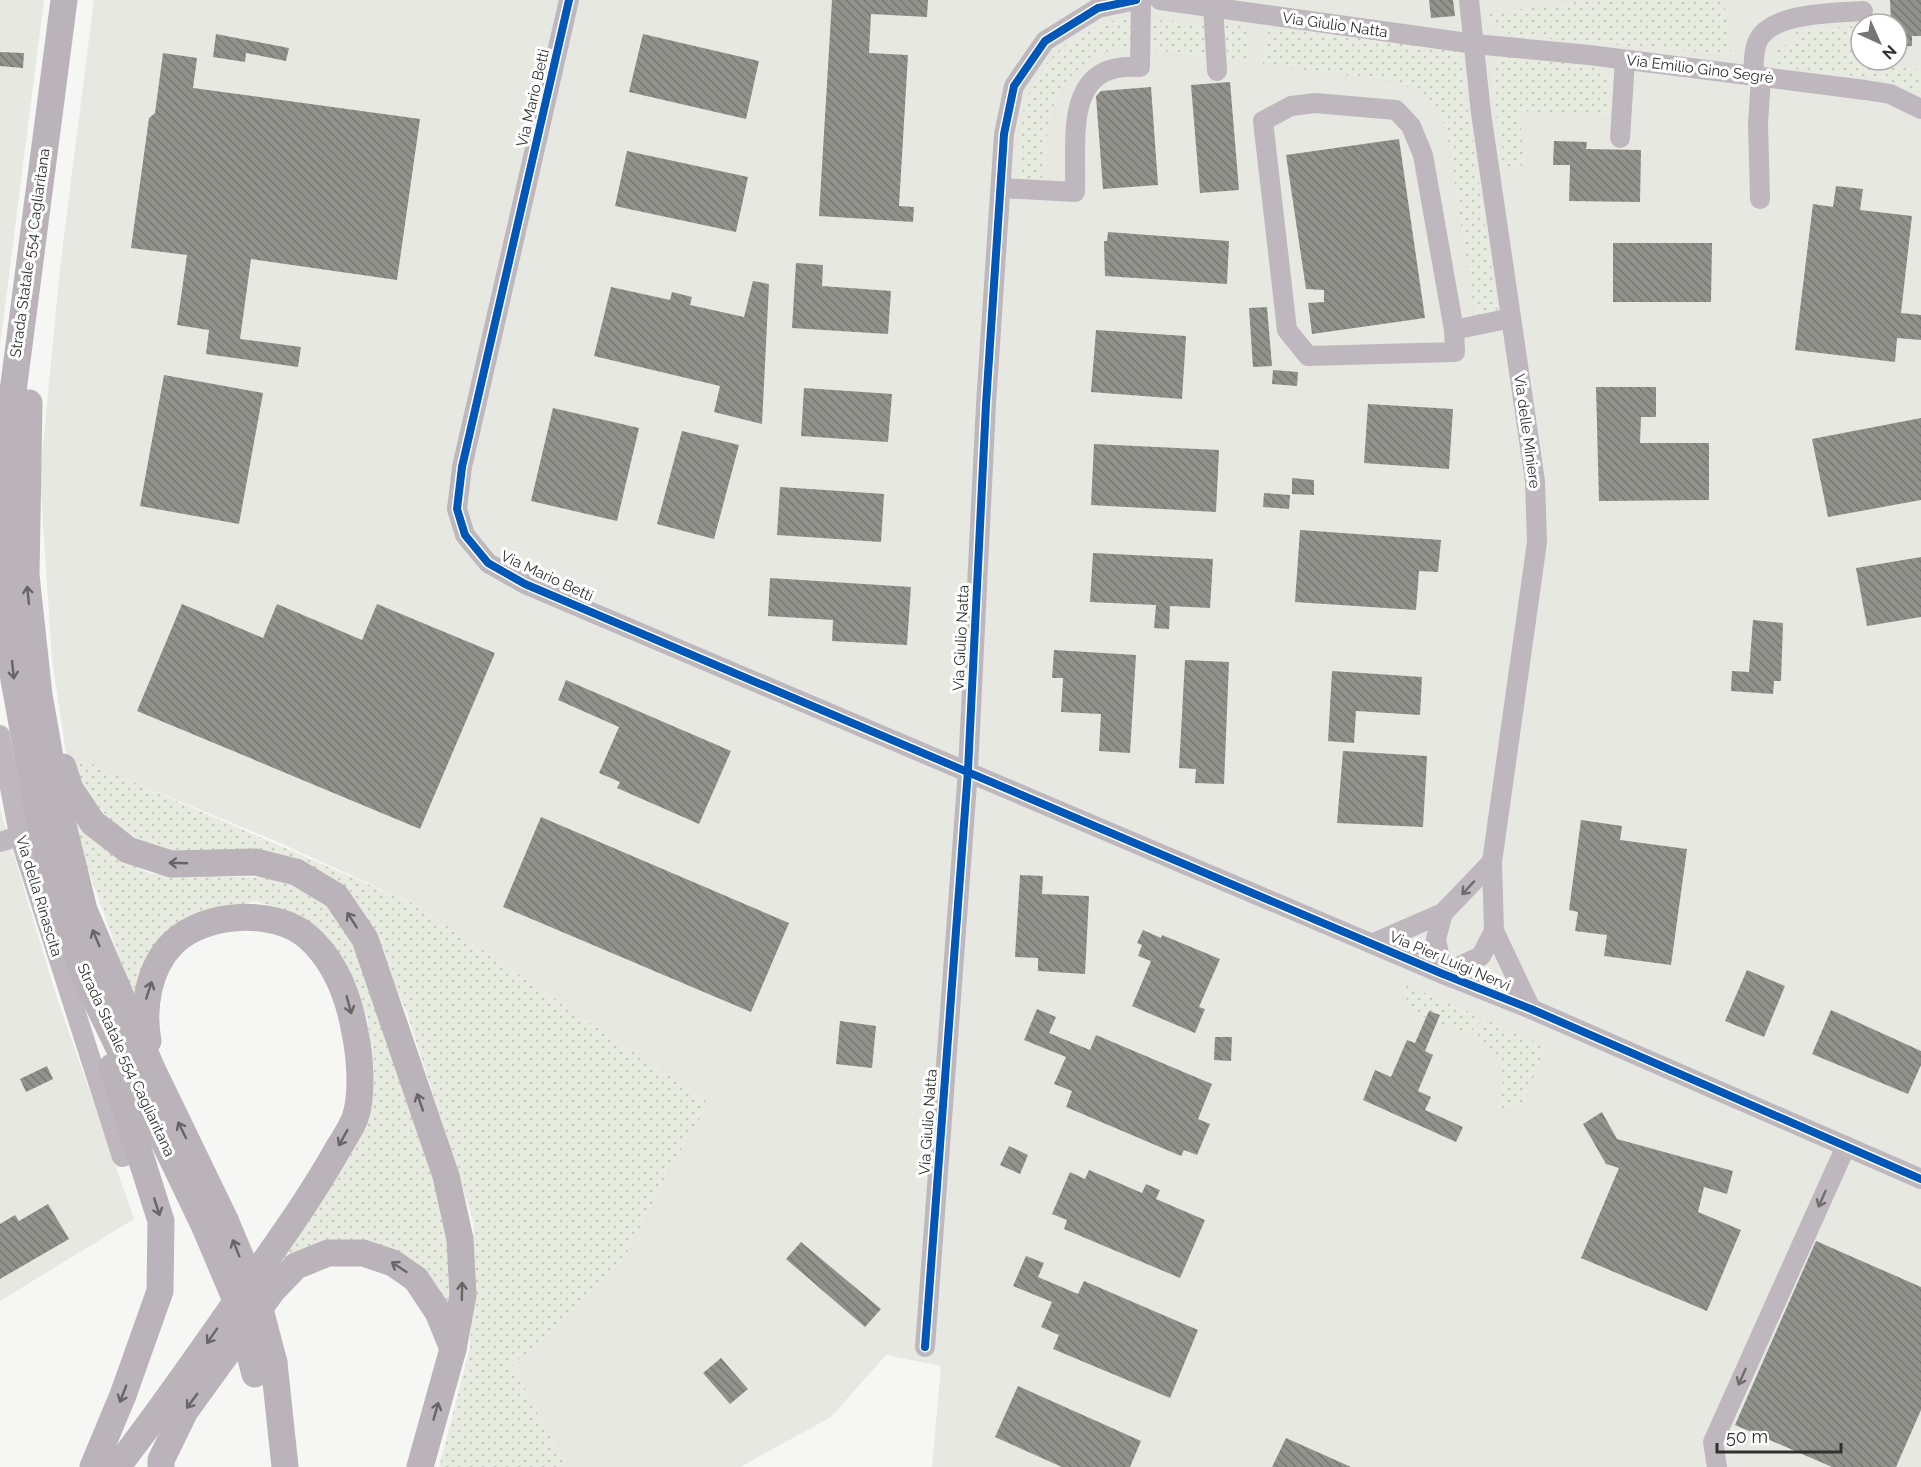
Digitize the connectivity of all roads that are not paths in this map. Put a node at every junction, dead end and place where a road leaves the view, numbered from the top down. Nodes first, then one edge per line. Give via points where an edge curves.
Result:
1 (64, 0) edge
2 (80, 0) edge
3 (569, 0) edge
4 (1138, 0) edge
5 (1160, 0) edge
6 (1468, 0) edge
7 (1213, 8) junction
8 (1863, 10) dead end
9 (1475, 44) junction
10 (1625, 60) junction
11 (1217, 71) dead end
12 (1757, 76) junction
13 (1921, 109) edge
14 (1620, 138) dead end
15 (1001, 188) junction
16 (1760, 199) dead end
17 (1511, 318) junction
18 (1454, 330) junction
19 (39, 695) junction
20 (0, 735) edge
21 (968, 770) junction
22 (30, 832) junction
23 (0, 842) edge
24 (1492, 862) junction
25 (1443, 913) junction
26 (1494, 931) junction
27 (1374, 943) junction
28 (81, 969) junction
29 (1443, 974) junction
30 (1531, 1009) junction
31 (152, 1069) junction
32 (1845, 1146) junction
33 (130, 1154) junction
34 (1921, 1179) edge
35 (215, 1224) junction
36 (925, 1347) dead end
37 (453, 1349) junction
38 (264, 1368) junction
39 (93, 1467) edge
40 (117, 1467) edge
41 (161, 1467) edge
42 (271, 1467) edge
43 (285, 1467) edge
44 (420, 1467) edge
45 (1716, 1467) edge

1 -> 22 highway, Strada Statale 554 Cagliaritana via 10,410 4,493 5,578
19 -> 2 highway, Strada Statale 554 Cagliaritana via 26,575 27,423
3 - 21 street, Via Mario Betti via 462,467 457,509 465,535 488,563 525,584
4 - 15 street, Via Giulio Natta via 1098,8 1045,41 1014,86
4 - 15 street via 1140,67 1119,66 1104,71 1089,84 1078,103 1075,192
5 - 7 street, Via Giulio Natta
6 - 9 street, Via delle Miniere
7 - 9 street, Via Giulio Natta
7 - 11 street
8 - 12 street via 1801,15 1772,27 1757,42
9 - 10 street, Via Emilio Gino Segrè
9 - 17 street, Via delle Miniere via 1481,113
10 - 12 street, Via Emilio Gino Segrè
10 - 14 street
12 - 13 street, Via Emilio Gino Segrè via 1890,94
12 - 16 street
15 - 21 street, Via Giulio Natta
17 - 18 street
17 - 24 street, Via delle Miniere via 1535,481 1537,542
18 - 18 street via 1455,352 1308,356 1298,346 1287,330 1263,121 1291,106 1315,103 1396,110 1411,126 1423,155
31 -> 19 highway, Strada Statale 554 Cagliaritana via 84,910 60,813
37 -> 19 highway via 463,1295 460,1239 446,1176 364,939 336,896 296,872 256,862 171,864 128,850 93,823 70,789
20 - 22 street, Via della Rinascita
21 - 27 street, Via Pier Luigi Nervi
21 - 36 street, Via Giulio Natta
22 - 23 street
22 - 28 highway, Strada Statale 554 Cagliaritana
22 - 33 street, Via della Rinascita
24 -> 25 street
24 - 26 street, Via delle Miniere
25 - 27 street
25 - 29 street via 1436,939
26 - 29 street via 1481,956
26 - 30 street, Via delle Miniere
27 - 29 street, Via Pier Luigi Nervi
28 - 33 highway
28 - 35 highway, Strada Statale 554 Cagliaritana
29 - 30 street, Via Pier Luigi Nervi
30 - 32 street, Via Pier Luigi Nervi
35 -> 31 highway, Strada Statale 554 Cagliaritana
31 -> 40 highway via 145,1023 146,998 155,973 173,943 222,919 263,917 307,936 332,966 349,1000 359,1053 355,1118 310,1198
32 - 34 street, Via Pier Luigi Nervi
32 -> 45 street via 1713,1442
33 -> 39 highway via 161,1221 160,1292
35 - 38 highway, Strada Statale 554 Cagliaritana, bridge via 235,1298
37 -> 41 highway via 428,1294 416,1279 393,1263 363,1253 328,1253 296,1266 272,1291 185,1411
44 -> 37 highway
38 - 42 highway, Strada Statale 554 Cagliaritana
38 - 43 highway, Strada Statale 554 Cagliaritana

